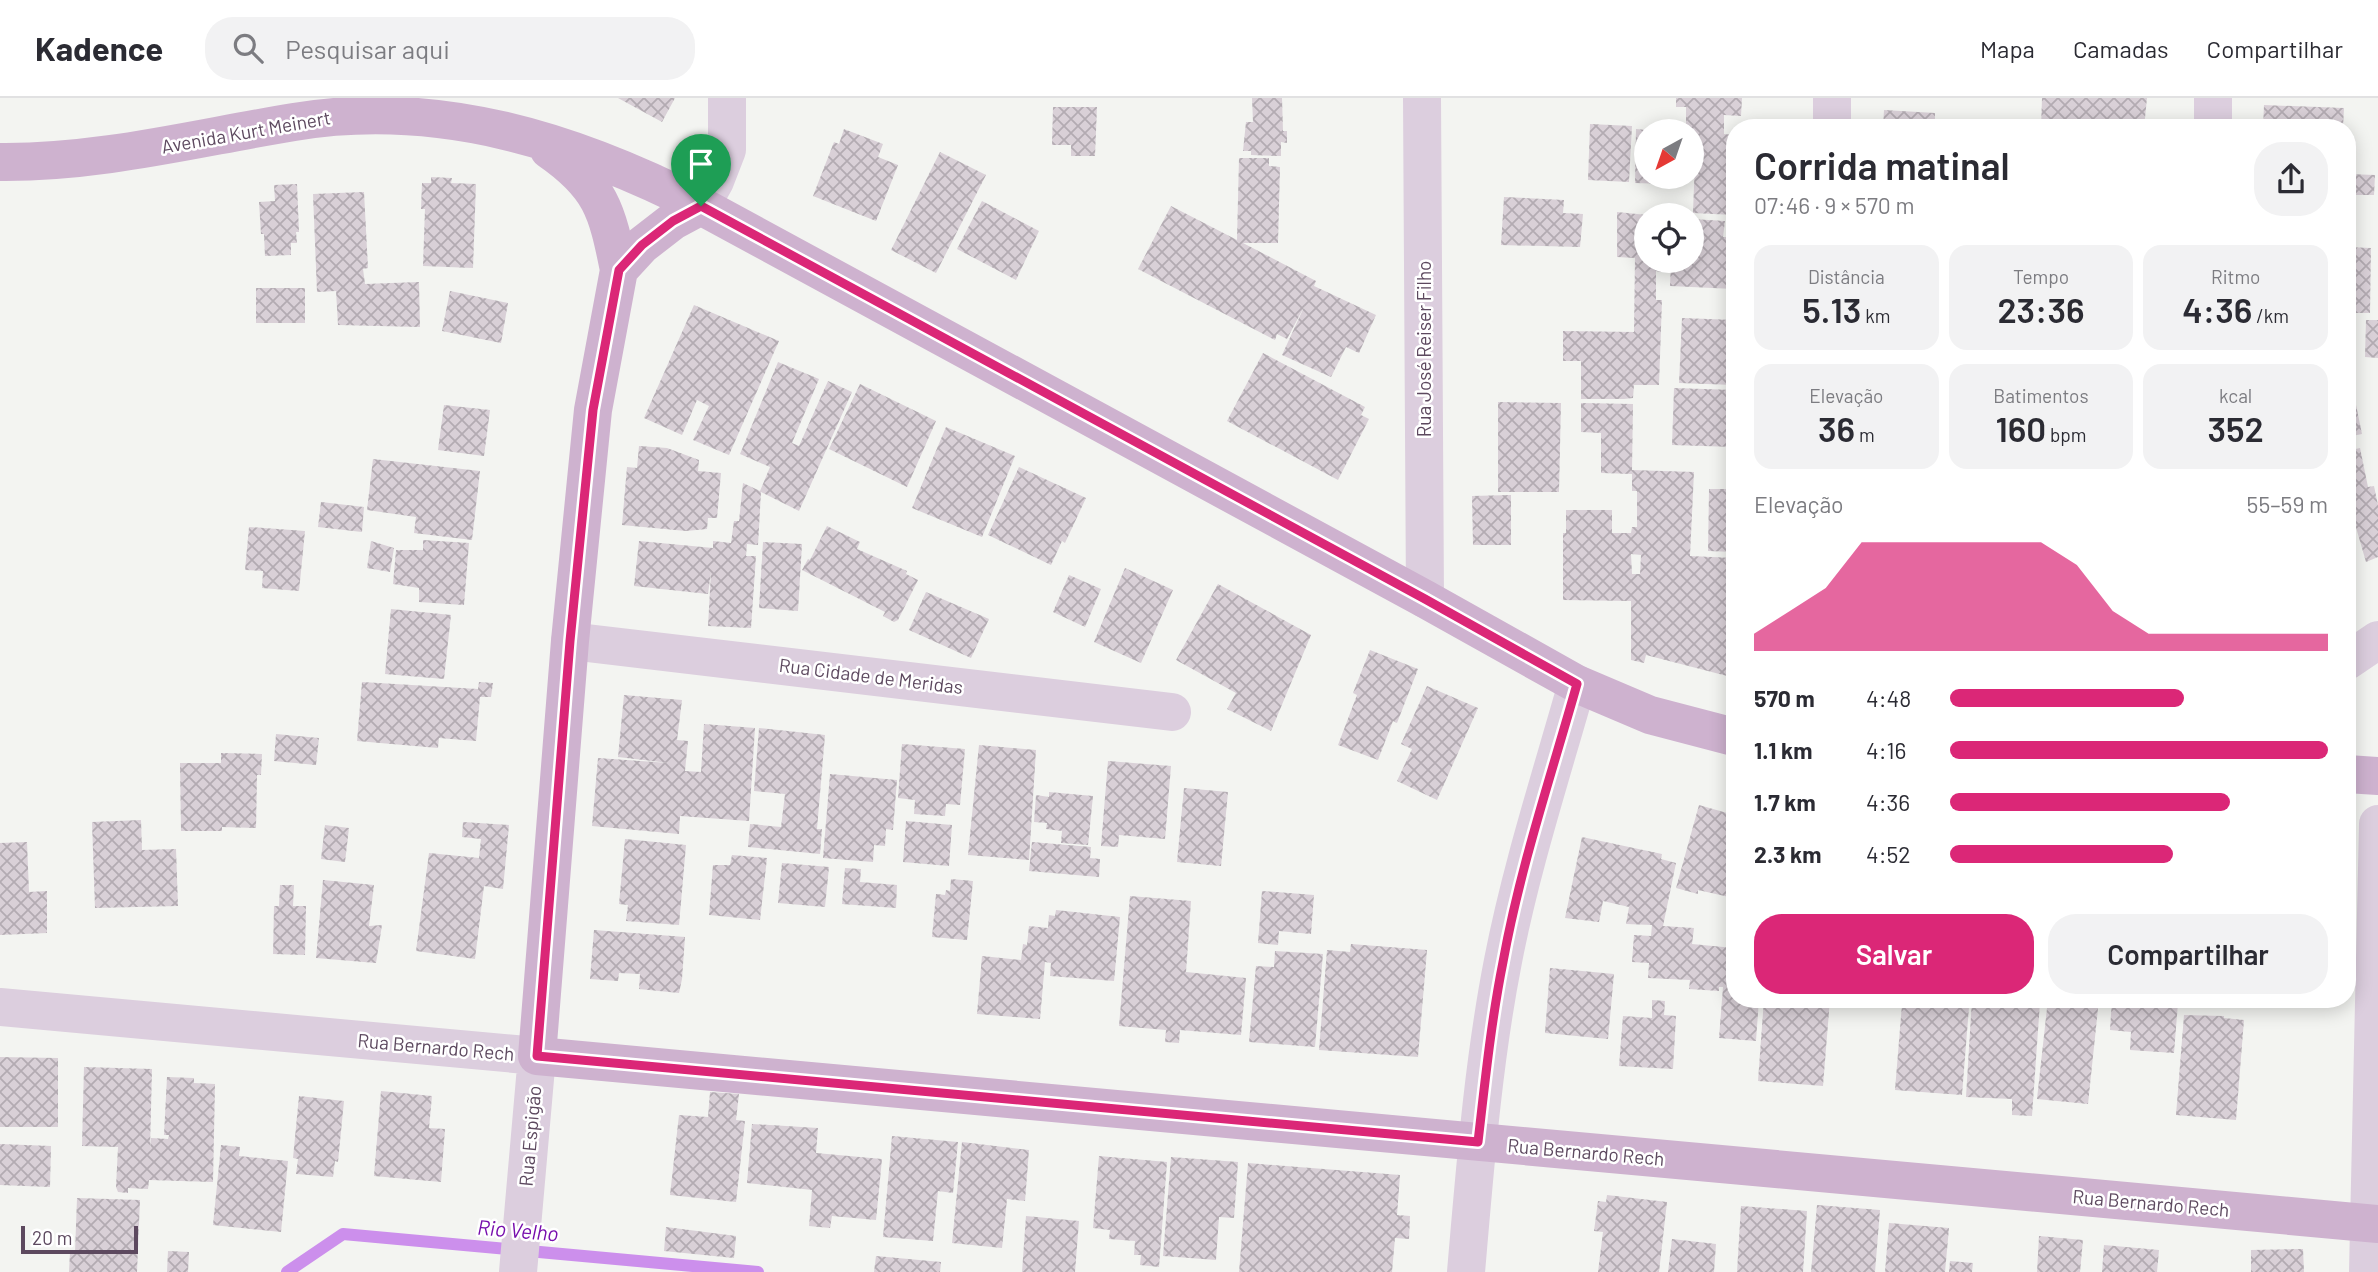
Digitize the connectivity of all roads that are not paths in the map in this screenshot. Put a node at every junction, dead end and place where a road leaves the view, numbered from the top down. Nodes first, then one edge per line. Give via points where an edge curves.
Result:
1 (727, 98) edge
2 (1422, 98) edge
3 (1832, 98) edge
4 (2213, 98) edge
5 (1832, 119) edge
6 (2213, 119) edge
7 (532, 138) junction
8 (0, 162) edge
9 (701, 206) junction
10 (619, 270) junction
11 (1425, 599) junction
12 (2378, 639) edge
13 (570, 641) junction
14 (2356, 655) edge
15 (1577, 684) junction
16 (1172, 712) dead end
17 (1726, 735) edge
18 (2356, 775) edge
19 (2378, 776) edge
20 (2378, 824) edge
21 (0, 1007) edge
22 (537, 1056) junction
23 (1478, 1142) junction
24 (2373, 1223) edge
25 (519, 1261) edge
26 (1466, 1272) edge
27 (2368, 1272) edge

1 - 9 street via 727,150
2 - 11 street, Rua José Reiser Filho
3 - 5 street
4 - 6 street
7 - 8 main road, Avenida Kurt Meinert via 463,121 360,114 85,158
7 - 9 main road, Avenida Kurt Meinert via 601,159
7 - 10 main road via 570,164 593,187 610,225
9 - 10 main road via 662,229
9 - 11 main road
10 - 13 main road, Rua Espigão via 593,410
11 - 15 main road
12 - 14 street
13 - 16 street, Rua Cidade de Meridas
13 - 22 main road, Rua Espigão
15 - 17 main road via 1650,715
15 - 23 street via 1503,961
18 - 19 main road
20 - 24 street
21 - 22 street, Rua Bernardo Rech
22 - 23 main road, Rua Bernardo Rech
22 - 25 street, Rua Espigão
23 - 24 main road, Rua Bernardo Rech
23 - 26 street
24 - 27 street

